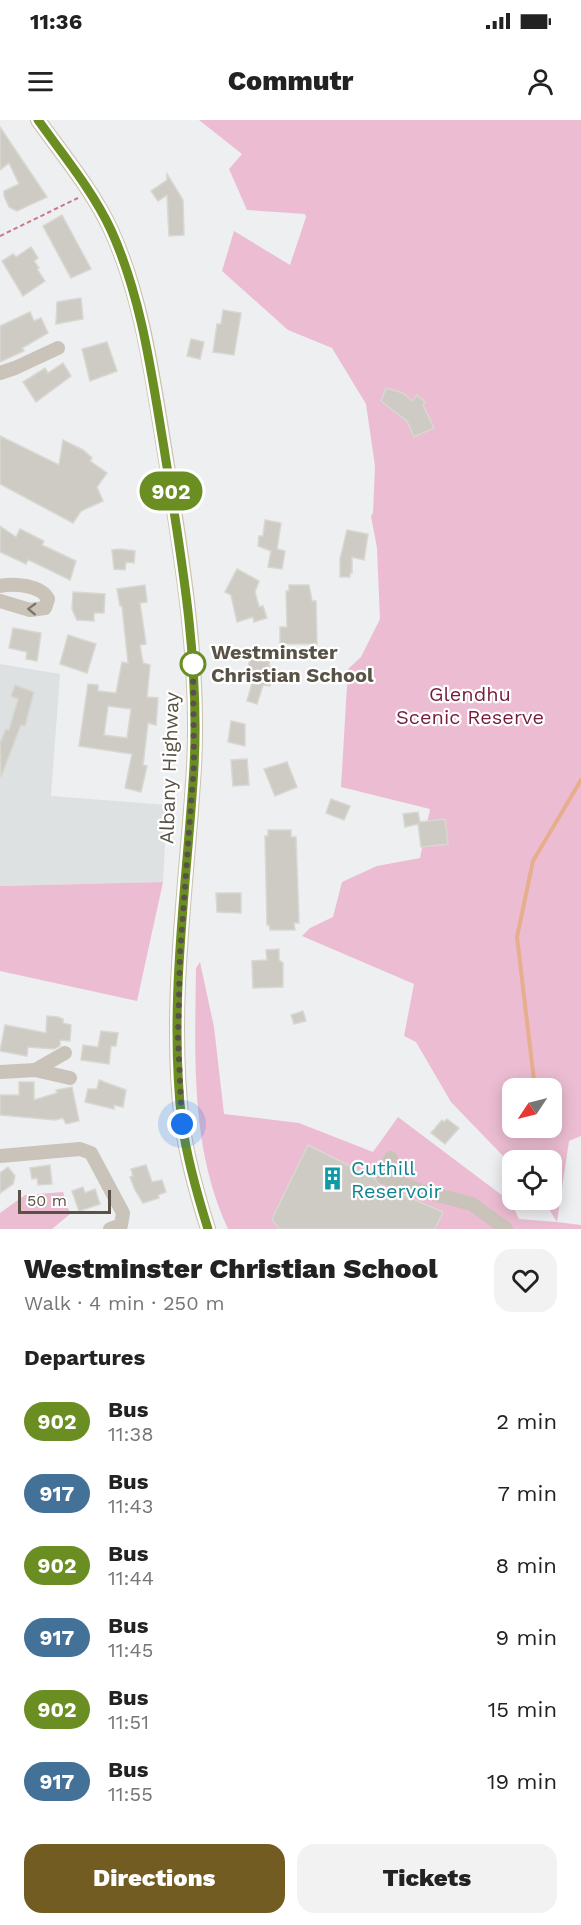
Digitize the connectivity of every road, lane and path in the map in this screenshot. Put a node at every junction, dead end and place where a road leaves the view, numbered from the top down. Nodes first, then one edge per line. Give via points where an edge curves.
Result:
1 (38, 120) edge
2 (88, 193) junction
3 (0, 236) edge
4 (58, 348) dead end
5 (0, 373) edge
6 (0, 586) edge
7 (0, 601) edge
8 (65, 1053) dead end
9 (35, 1070) junction
10 (0, 1072) edge
11 (70, 1078) dead end
12 (0, 1156) edge
13 (392, 1158) dead end
14 (110, 1229) edge
15 (208, 1229) edge
16 (506, 1229) edge

1 - 2 main road, Albany Highway
2 - 3 path
2 - 15 main road, Albany Highway via 110,227 124,261 147,347 192,643 194,764 177,1059 182,1124 192,1178
4 - 5 street
6 -> 7 street via 41,591 48,603 42,610 34,611
8 - 9 street
9 - 10 street
9 - 11 street
12 - 14 street via 80,1149 91,1153 123,1213 121,1226
13 - 16 street via 383,1177 472,1204

